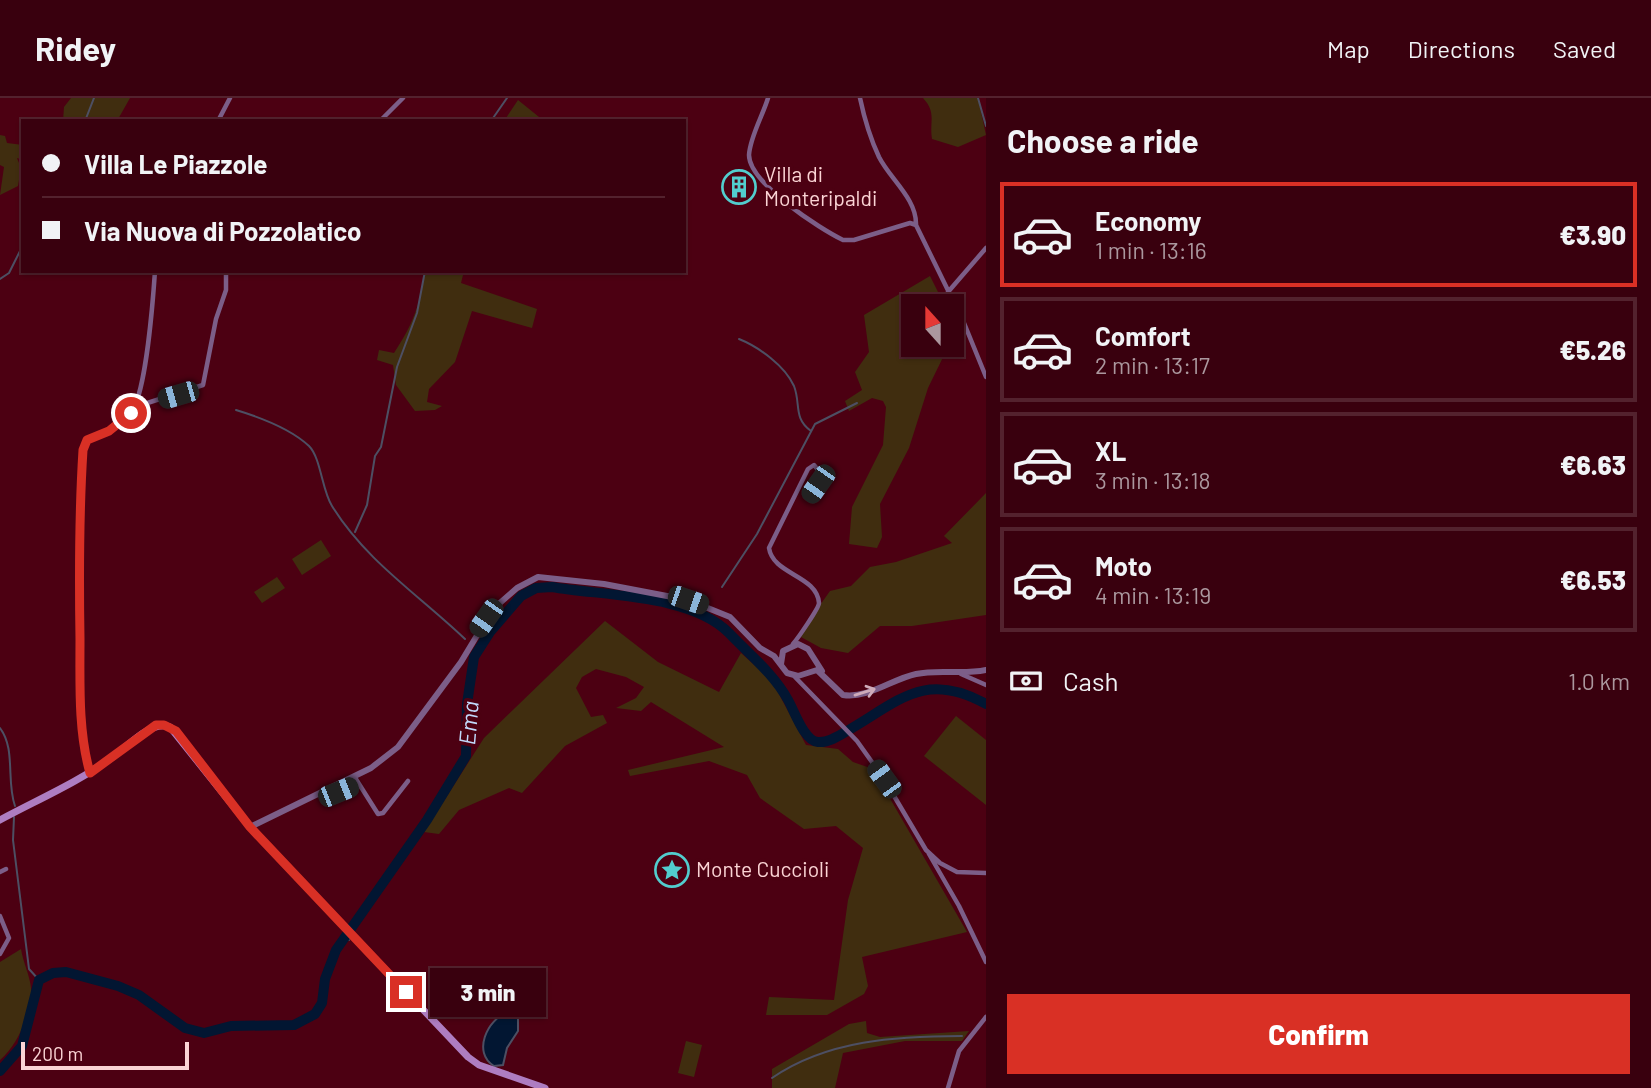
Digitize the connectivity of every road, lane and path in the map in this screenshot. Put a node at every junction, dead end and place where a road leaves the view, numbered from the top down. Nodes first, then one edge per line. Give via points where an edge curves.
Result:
1 (230, 98) edge
2 (403, 98) edge
3 (768, 98) edge
4 (860, 98) edge
5 (219, 119) edge
6 (382, 119) edge
7 (916, 225) junction
8 (986, 248) edge
9 (155, 273) edge
10 (226, 273) edge
11 (948, 292) junction
12 (986, 377) edge
13 (134, 407) junction
14 (809, 496) dead end
15 (801, 635) junction
16 (793, 645) junction
17 (803, 646) junction
18 (769, 654) junction
19 (782, 654) junction
20 (812, 657) junction
21 (781, 664) junction
22 (986, 670) edge
23 (808, 671) junction
24 (960, 674) junction
25 (825, 675) junction
26 (794, 676) junction
27 (986, 685) edge
28 (806, 687) junction
29 (90, 773) junction
30 (356, 780) junction
31 (408, 781) dead end
32 (0, 820) edge
33 (250, 827) junction
34 (926, 850) junction
35 (6, 869) dead end
36 (0, 872) edge
37 (986, 873) edge
38 (0, 916) edge
39 (0, 954) edge
40 (986, 962) edge
41 (986, 1017) edge
42 (545, 1088) edge
43 (948, 1088) edge

1 - 5 street
2 - 6 street
3 - 7 street via 750,159 766,184 789,205 844,240
4 - 7 street via 878,156 903,190
7 - 11 street
8 - 11 street
9 - 13 street via 144,367
10 - 13 street via 203,385
11 - 12 street
13 - 29 street via 109,431 87,440 83,450 80,671 84,752
14 - 15 street via 818,484 819,471 814,465 769,548 775,563 811,587 818,600
15 - 16 street
15 - 17 street
16 - 17 street
16 - 19 street
17 - 20 street
18 - 19 street
18 - 21 street
18 - 30 street via 730,617 688,600 616,585 538,577 493,609 461,662 398,747
19 - 21 street
20 - 23 street
20 - 25 street
21 - 26 street
22 - 24 street
23 - 25 street
23 - 26 street
23 - 28 street
25 -> 24 street via 848,696 913,674
24 - 27 street
26 - 28 street
28 - 34 street via 837,717 884,779
29 - 32 main road
29 - 33 main road via 150,729 164,725 176,731
30 - 31 street via 378,814
30 - 33 street via 331,787
33 - 42 main road via 473,1062
34 - 37 street via 957,872
34 - 40 street
35 - 36 street
38 - 39 street via 9,938
41 - 43 street via 959,1051

